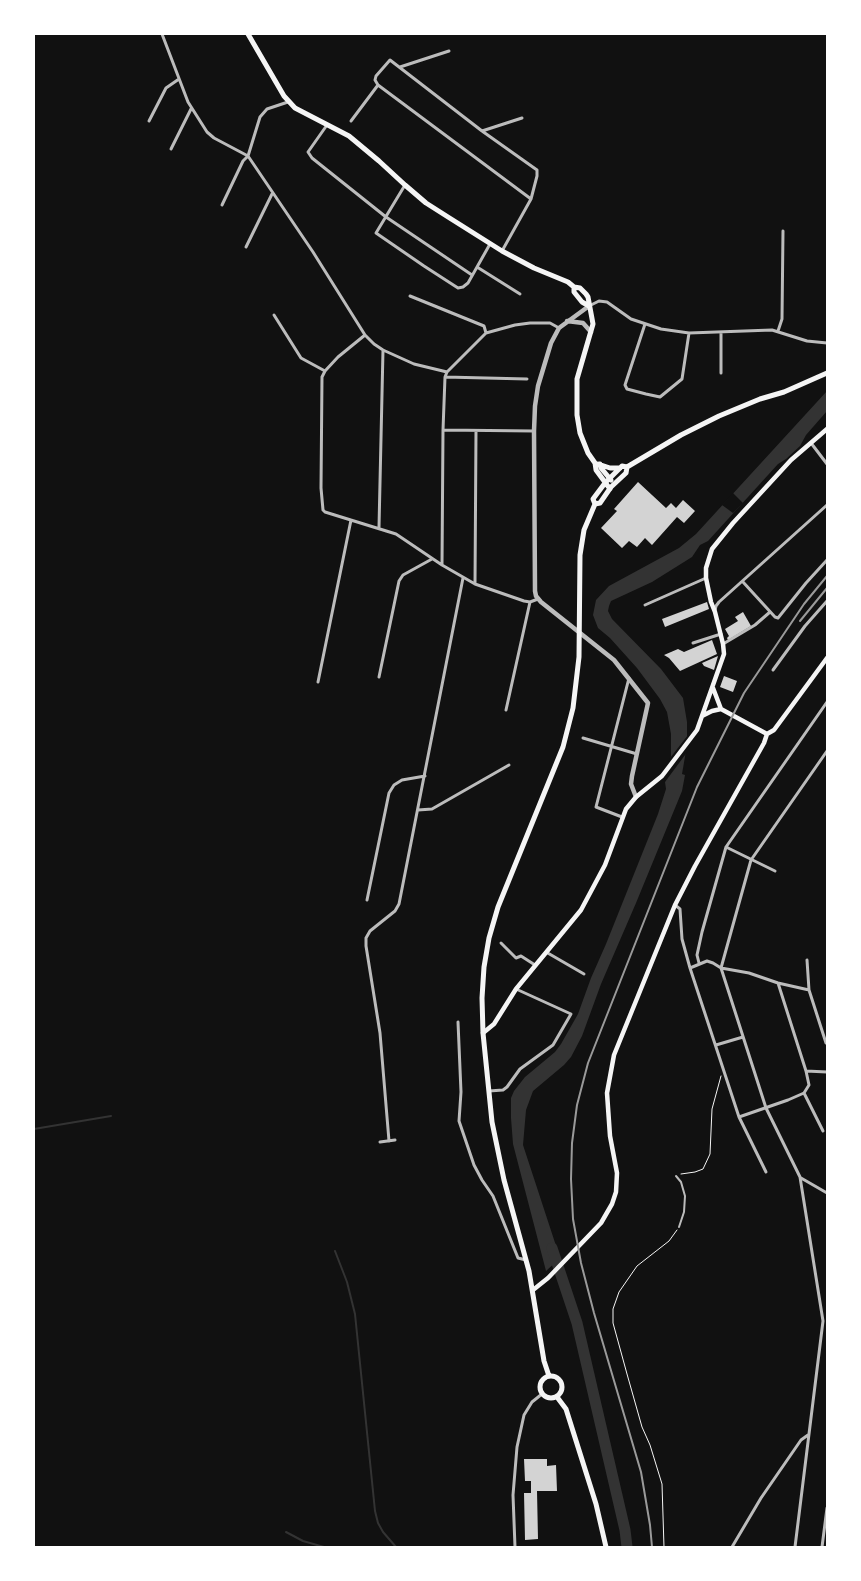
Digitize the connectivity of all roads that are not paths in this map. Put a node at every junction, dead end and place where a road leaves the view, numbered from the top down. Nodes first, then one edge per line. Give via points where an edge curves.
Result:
1 (162, 34) edge
2 (248, 34) edge
3 (449, 51) dead end
4 (400, 67) junction
5 (179, 79) junction
6 (378, 85) junction
7 (288, 102) junction
8 (192, 109) junction
9 (522, 118) dead end
10 (149, 121) dead end
11 (351, 121) dead end
12 (327, 125) junction
13 (482, 131) junction
14 (171, 150) dead end
15 (248, 156) junction
16 (405, 185) junction
17 (272, 194) junction
18 (531, 199) junction
19 (222, 205) dead end
20 (386, 217) junction
21 (783, 231) dead end
22 (490, 244) junction
23 (246, 247) dead end
24 (502, 251) junction
25 (477, 267) junction
26 (472, 275) junction
27 (520, 294) dead end
28 (410, 296) dead end
29 (589, 306) junction
30 (274, 315) dead end
31 (567, 321) junction
32 (645, 324) junction
33 (559, 328) junction
34 (778, 331) junction
35 (591, 332) junction
36 (721, 332) junction
37 (486, 333) junction
38 (689, 333) junction
39 (364, 335) junction
40 (827, 343) edge
41 (383, 350) junction
42 (325, 372) junction
43 (447, 372) junction
44 (721, 373) dead end
45 (827, 373) edge
46 (445, 377) junction
47 (527, 380) dead end
48 (827, 429) edge
49 (443, 430) junction
50 (476, 431) junction
51 (534, 431) junction
52 (811, 442) junction
53 (597, 464) junction
54 (827, 464) edge
55 (627, 467) junction
56 (620, 468) junction
57 (609, 478) junction
58 (605, 483) junction
59 (610, 488) junction
60 (595, 504) junction
61 (827, 505) edge
62 (351, 520) junction
63 (380, 528) junction
64 (432, 559) junction
65 (827, 560) edge
66 (442, 565) junction
67 (464, 578) junction
68 (706, 578) junction
69 (742, 582) junction
70 (475, 584) junction
71 (538, 599) junction
72 (827, 601) edge
73 (530, 602) junction
74 (646, 605) dead end
75 (715, 612) junction
76 (770, 612) junction
77 (721, 634) junction
78 (693, 643) dead end
79 (723, 644) junction
80 (827, 658) edge
81 (773, 670) dead end
82 (379, 677) dead end
83 (629, 677) junction
84 (318, 682) dead end
85 (713, 688) junction
86 (827, 702) edge
87 (722, 709) junction
88 (506, 710) dead end
89 (702, 716) junction
90 (767, 734) junction
91 (583, 738) dead end
92 (611, 747) junction
93 (827, 751) edge
94 (637, 754) junction
95 (509, 766) dead end
96 (425, 776) junction
97 (636, 797) junction
98 (418, 810) junction
99 (622, 817) junction
100 (726, 847) junction
101 (751, 860) junction
102 (775, 871) dead end
103 (367, 900) dead end
104 (675, 905) junction
105 (501, 943) dead end
106 (546, 952) junction
107 (807, 960) dead end
108 (699, 964) junction
109 (535, 965) junction
110 (690, 968) junction
111 (721, 968) junction
112 (584, 974) dead end
113 (778, 983) junction
114 (516, 989) junction
115 (809, 990) junction
116 (458, 1022) dead end
117 (483, 1034) junction
118 (743, 1037) junction
119 (826, 1043) edge
120 (716, 1046) junction
121 (806, 1071) junction
122 (827, 1072) edge
123 (488, 1091) junction
124 (804, 1093) junction
125 (766, 1108) junction
126 (739, 1117) junction
127 (823, 1130) dead end
128 (395, 1140) dead end
129 (389, 1141) junction
130 (380, 1142) dead end
131 (766, 1172) dead end
132 (676, 1176) road end
133 (800, 1178) junction
134 (827, 1193) edge
135 (679, 1227) road end
136 (526, 1260) junction
137 (533, 1290) junction
138 (550, 1376) junction
139 (542, 1394) junction
140 (556, 1397) junction
141 (809, 1435) junction
142 (827, 1508) edge
143 (515, 1547) edge
144 (606, 1547) edge
145 (732, 1547) edge
146 (795, 1547) edge
147 (822, 1547) edge

1 - 5 street
2 - 7 main road
3 - 4 street
4 - 6 street via 390,60 376,76
4 - 13 street
5 - 8 street
5 - 10 street via 166,88
6 - 11 street
6 - 18 street
7 - 12 main road
7 - 15 street via 267,109 260,117
8 - 14 street
8 - 15 street via 214,138
9 - 13 street
12 - 16 main road via 357,142
12 - 20 street via 308,152
13 - 18 street via 537,170
15 - 17 street
15 - 19 street
16 - 20 street
16 - 22 main road via 426,203
17 - 23 street
17 - 39 street via 313,252
18 - 24 street
20 - 26 street
20 - 26 street via 376,232 424,266 458,288 463,287
21 - 34 street via 782,319
22 - 24 main road
22 - 25 street
24 - 29 main road via 568,282 582,302
25 - 26 street
25 - 27 street
28 - 37 street via 484,326
29 - 31 street
29 - 32 street via 599,301 607,302
29 - 35 main road via 593,324
30 - 42 street via 302,358
31 - 33 street
31 - 35 street via 583,323
32 - 38 street
32 - 38 street via 624,385 627,389 660,397 682,379
33 - 37 street via 550,323 530,323
33 - 51 street via 538,386
34 - 36 street
34 - 40 street
35 - 53 main road via 577,379 576,397 580,433 588,453
36 - 38 street
36 - 44 street
37 - 43 street
39 - 41 street
39 - 42 street
41 - 43 street via 426,368
41 - 63 street
42 - 62 street via 321,385 321,498 325,512
43 - 46 street
45 - 55 main road via 719,416
46 - 47 street
46 - 49 street
48 - 52 main road
49 - 50 street
49 - 66 street
50 - 51 street
50 - 70 street
51 - 71 street via 534,591
52 - 54 street
52 - 68 main road via 715,544
53 - 56 main road
53 - 57 main road
53 - 58 main road via 596,470
55 - 56 main road
55 - 59 main road via 626,473
56 - 57 main road
57 - 58 main road
57 - 59 main road
58 - 59 main road
58 - 60 main road via 593,499
59 - 60 main road via 600,503
60 - 117 main road via 584,530 580,554 579,656 573,708 563,747 508,879 489,938 482,998
61 - 69 street
62 - 63 street
62 - 84 street
63 - 64 street via 396,534
64 - 66 street
64 - 82 street via 403,575 399,581
65 - 76 street via 778,618
66 - 67 street
67 - 70 street
67 - 96 street
68 - 74 street
68 - 75 main road
69 - 75 street via 719,602
69 - 76 street
70 - 73 street
71 - 73 street
71 - 83 street via 614,660
72 - 81 street
73 - 88 street
75 - 77 main road
76 - 79 street
77 - 78 street
77 - 79 main road
79 - 85 main road via 724,657
80 - 90 main road via 774,730
83 - 92 street
83 - 94 street via 648,703
85 - 87 main road
85 - 89 main road
86 - 100 street
87 - 89 main road
87 - 90 main road
89 - 97 main road via 690,741 662,776
90 - 104 main road
91 - 92 street
92 - 94 street
92 - 99 street via 596,807
93 - 101 street
94 - 97 street via 631,784
95 - 98 street via 432,809
96 - 98 street
96 - 103 street via 402,780 389,793
97 - 99 main road
98 - 129 street via 399,904 366,938 380,1033
99 - 106 main road via 592,891 581,910
100 - 101 street
100 - 108 street via 702,932 697,955
101 - 102 street
101 - 111 street
104 - 110 street via 680,909 682,938
104 - 137 main road via 610,1071 608,1115 617,1173 612,1204 601,1223
105 - 109 street via 516,958 521,956
106 - 109 main road
106 - 112 street
107 - 115 street
108 - 110 street
108 - 111 street via 707,961
109 - 114 main road
110 - 120 street
111 - 113 street
111 - 118 street
113 - 115 street
113 - 121 street
114 - 117 main road via 494,1024
114 - 123 street via 571,1014 553,1044 520,1069 504,1090
115 - 119 street
116 - 136 street via 459,1121 474,1165 493,1196 518,1258
117 - 123 main road
118 - 120 street
118 - 125 street
120 - 126 street
121 - 122 street
121 - 124 street via 809,1084
123 - 136 main road via 497,1150
124 - 125 street
124 - 127 street
125 - 126 street
125 - 133 street
126 - 131 street
128 - 129 street
129 - 130 street
132 - 135 lane via 685,1196
133 - 134 street
133 - 141 street via 823,1321
136 - 137 main road
137 - 138 main road via 544,1361
138 - 139 main road via 540,1384
138 - 140 main road via 558,1378 562,1385 561,1393
139 - 140 main road
139 - 143 street via 524,1415 517,1446 513,1495
140 - 144 main road via 569,1416
141 - 145 street via 801,1440 761,1498
141 - 146 street
142 - 147 street

